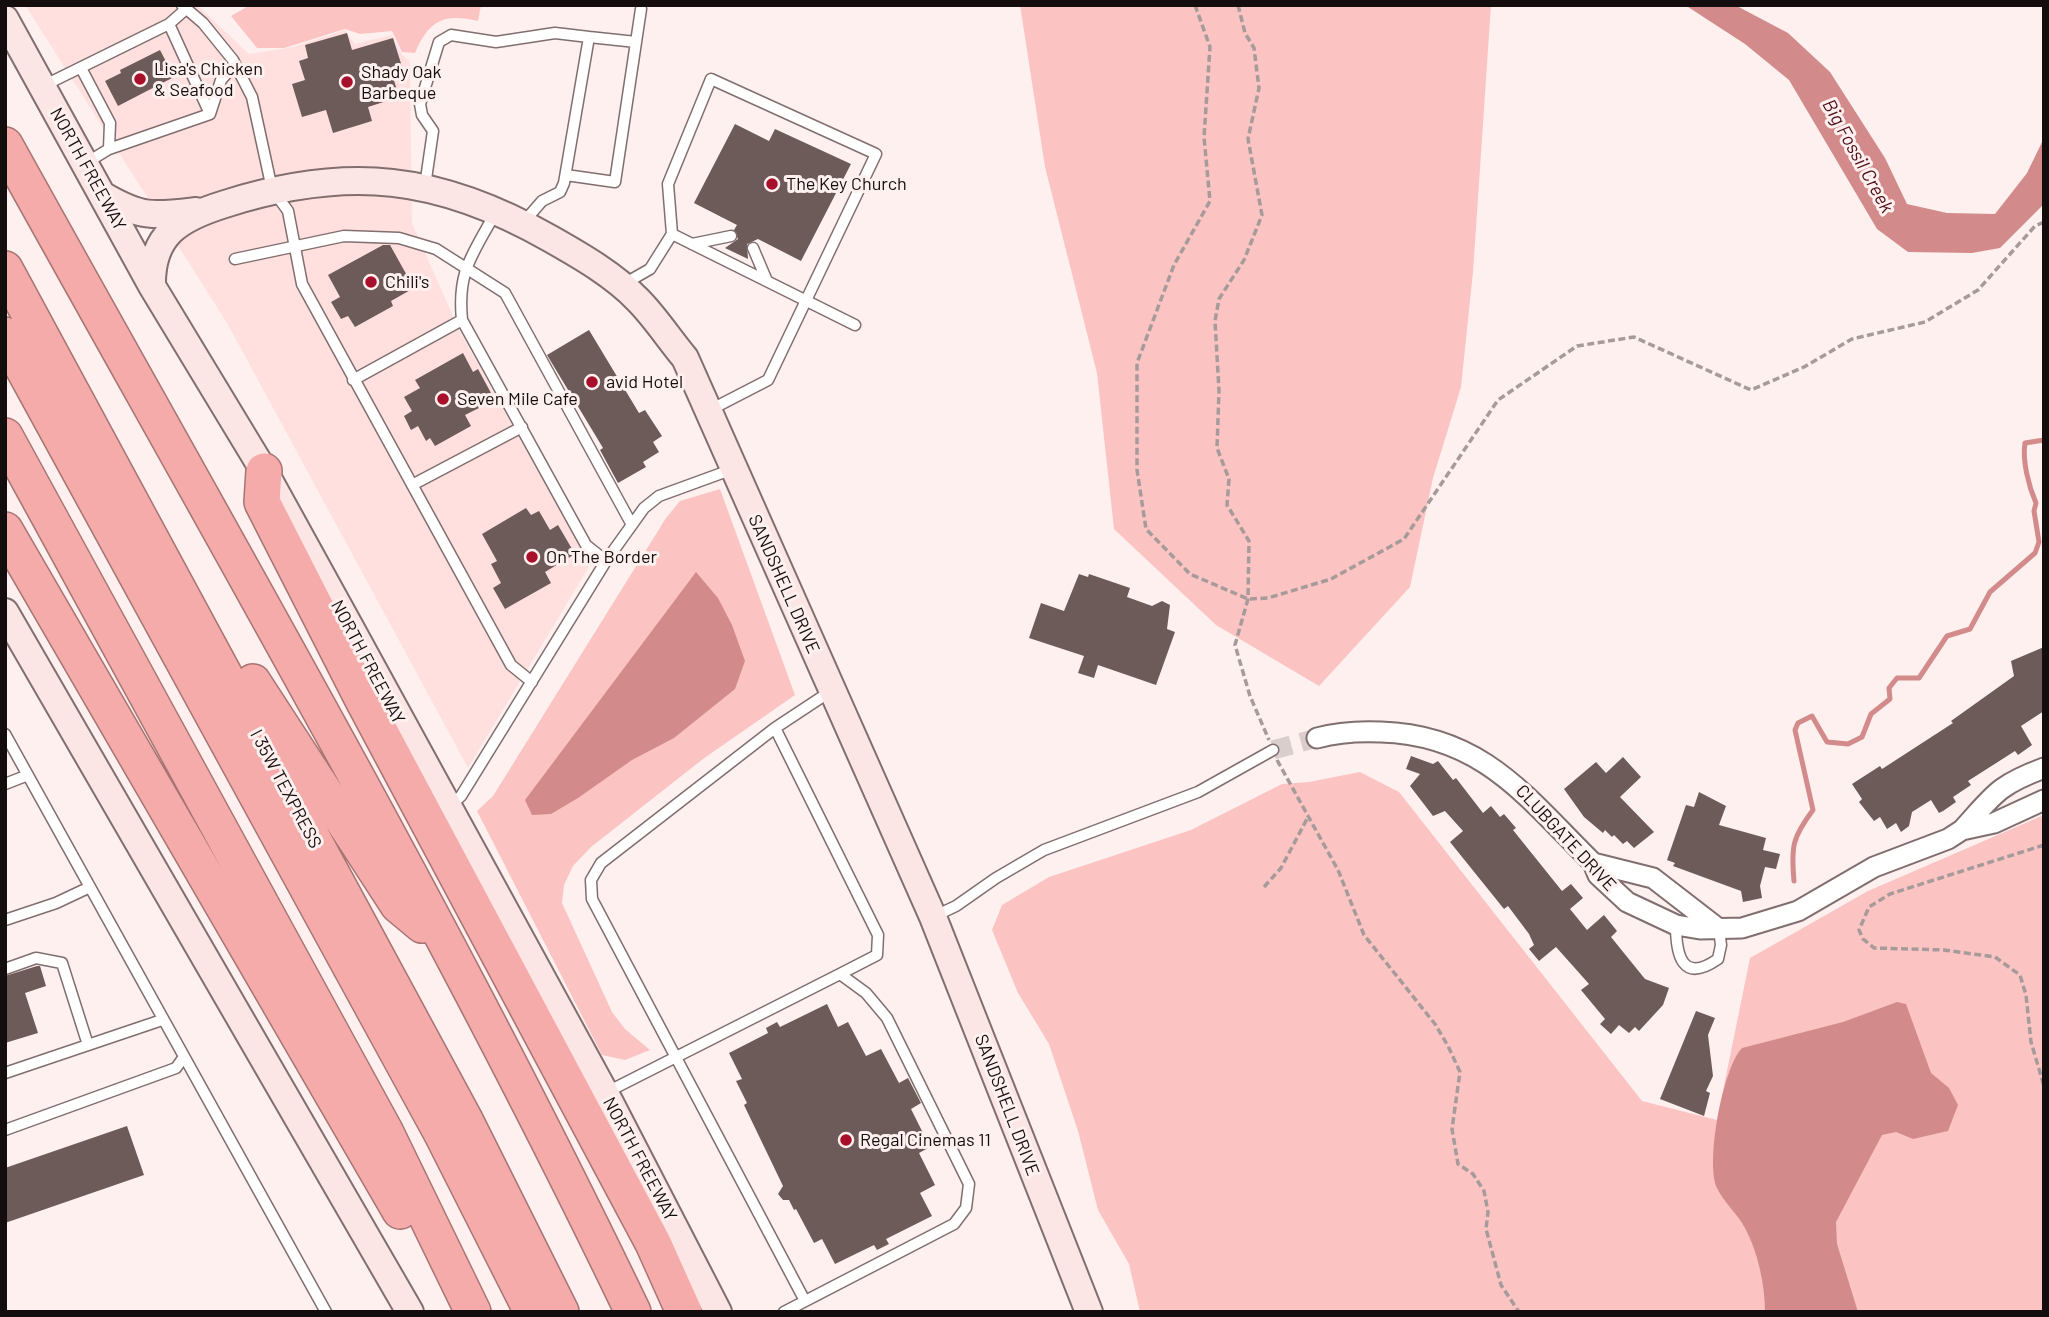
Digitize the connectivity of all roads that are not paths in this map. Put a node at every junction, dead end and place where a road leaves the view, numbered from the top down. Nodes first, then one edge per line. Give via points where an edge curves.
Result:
1 (184, 7) edge
2 (641, 9) dead end
3 (5, 19) edge
4 (169, 24) junction
5 (589, 37) junction
6 (636, 42) junction
7 (235, 64) junction
8 (81, 68) junction
9 (42, 87) junction
10 (211, 114) junction
11 (5, 145) edge
12 (109, 149) junction
13 (86, 163) junction
14 (566, 175) junction
15 (425, 186) junction
16 (272, 189) junction
17 (104, 196) junction
18 (204, 210) junction
19 (496, 212) junction
20 (523, 223) junction
21 (671, 234) junction
22 (731, 236) dead end
23 (692, 244) junction
24 (294, 246) junction
25 (753, 248) dead end
26 (235, 259) dead end
27 (464, 267) junction
28 (5, 269) edge
29 (767, 281) junction
30 (152, 286) junction
31 (621, 286) junction
32 (806, 300) junction
33 (462, 320) junction
34 (855, 324) dead end
35 (5, 335) edge
36 (65, 377) junction
37 (353, 380) junction
38 (708, 411) junction
39 (522, 427) junction
40 (5, 436) edge
41 (733, 469) junction
42 (264, 471) junction
43 (412, 485) junction
44 (632, 525) junction
45 (5, 530) edge
46 (606, 561) junction
47 (5, 612) edge
48 (532, 682) junction
49 (831, 691) junction
50 (775, 728) junction
51 (5, 734) edge
52 (1317, 738) tunnel mouth
53 (1273, 750) tunnel mouth
54 (2044, 768) edge
55 (28, 775) junction
56 (5, 784) edge
57 (2044, 800) edge
58 (447, 809) junction
59 (1962, 830) junction
60 (1593, 863) junction
61 (90, 887) junction
62 (933, 917) junction
63 (5, 920) edge
64 (1676, 925) junction
65 (1719, 929) junction
66 (449, 948) junction
67 (5, 969) edge
68 (840, 974) junction
69 (162, 1020) junction
70 (88, 1045) junction
71 (675, 1056) junction
72 (183, 1058) junction
73 (5, 1073) edge
74 (605, 1093) junction
75 (5, 1130) edge
76 (805, 1301) junction
77 (326, 1312) edge
78 (410, 1312) edge
79 (453, 1312) edge
80 (473, 1312) edge
81 (531, 1312) edge
82 (561, 1312) edge
83 (633, 1312) edge
84 (684, 1312) edge
85 (718, 1312) edge
86 (784, 1312) edge
87 (1088, 1312) edge

1 - 4 lane
1 - 7 lane
2 - 6 lane
3 - 9 main road, NORTH FREEWAY
4 - 8 lane
4 - 10 lane
5 - 6 lane
5 - 14 lane
5 - 15 lane via 555,33 496,42 451,35 439,42 420,104 433,131
6 - 14 lane via 615,182
7 - 10 lane via 221,80
7 - 16 lane via 252,97
8 - 9 lane
8 - 12 lane via 110,123
9 - 13 main road, NORTH FREEWAY
10 - 12 lane
11 - 66 highway
12 - 13 lane
13 - 17 main road, NORTH FREEWAY
14 - 20 lane via 559,192 542,201
15 - 16 main road, SANDSHELL DRIVE via 366,180
15 - 19 main road, SANDSHELL DRIVE
16 - 18 main road, SANDSHELL DRIVE
16 - 24 lane via 288,211
17 - 18 main road, SANDSHELL DRIVE via 132,212 154,216
17 - 30 main road, NORTH FREEWAY
18 - 30 main road, SANDSHELL DRIVE via 175,226 161,241 152,265
19 - 20 main road, SANDSHELL DRIVE
19 - 27 lane
20 - 31 main road, SANDSHELL DRIVE
21 - 23 lane
21 - 31 lane via 650,269
21 - 32 lane via 668,184 711,79 876,154
22 - 23 lane
23 - 29 lane
24 - 26 lane
24 - 27 lane via 345,236 399,238 436,249
24 - 37 lane via 302,284
25 - 29 lane
27 - 33 lane via 459,293
27 - 44 lane via 505,293
28 - 36 highway, I 35W TEXPRESS
29 - 32 lane
30 - 42 main road, NORTH FREEWAY
31 - 38 main road, SANDSHELL DRIVE via 685,358
32 - 34 lane
32 - 38 lane via 768,380
33 - 37 lane
33 - 39 lane
35 - 81 highway, I 35W TEXPRESS via 410,1074
36 - 66 highway via 273,715 398,905
36 - 82 highway, I 35W TEXPRESS via 465,1120
37 - 43 lane
38 - 41 main road, SANDSHELL DRIVE
39 - 43 lane
39 - 46 lane via 586,545
40 - 80 highway via 385,1130
41 - 44 lane via 659,496
41 - 49 main road, SANDSHELL DRIVE
42 - 58 main road, NORTH FREEWAY
42 - 84 highway via 262,502 369,713 653,1243
43 - 48 lane via 511,665
44 - 46 lane
45 - 79 highway via 394,1199
46 - 48 lane
47 - 78 main road
48 - 58 lane via 461,796
49 - 50 lane
49 - 62 main road, SANDSHELL DRIVE
50 - 68 lane via 878,935 877,956
50 - 71 lane via 601,863 591,880 592,899
51 - 55 lane
52 - 60 street, CLUBGATE DRIVE via 1404,733 1446,742 1517,785
53 - 62 lane via 1198,792 1044,850
54 - 59 street via 1992,794
55 - 56 lane
55 - 61 lane
57 - 59 street, CLUBGATE DRIVE via 1994,823
58 - 74 main road, NORTH FREEWAY
59 - 65 street, CLUBGATE DRIVE via 1864,872 1781,918
60 - 64 street, CLUBGATE DRIVE via 1598,875 1627,902
60 - 65 street via 1653,878
61 - 63 lane
61 - 69 lane
62 - 87 main road, SANDSHELL DRIVE
64 - 65 street, CLUBGATE DRIVE
64 - 65 lane via 1677,953 1681,962 1693,968 1706,968 1718,959
66 - 83 highway
67 - 70 lane via 36,958 62,963
68 - 71 lane
68 - 76 lane via 866,993 887,1018 969,1184 966,1208 954,1224
69 - 70 lane
69 - 72 lane
70 - 73 lane
71 - 74 lane
71 - 76 lane
72 - 75 lane via 176,1068
72 - 77 lane
74 - 85 main road, NORTH FREEWAY
76 - 86 lane

